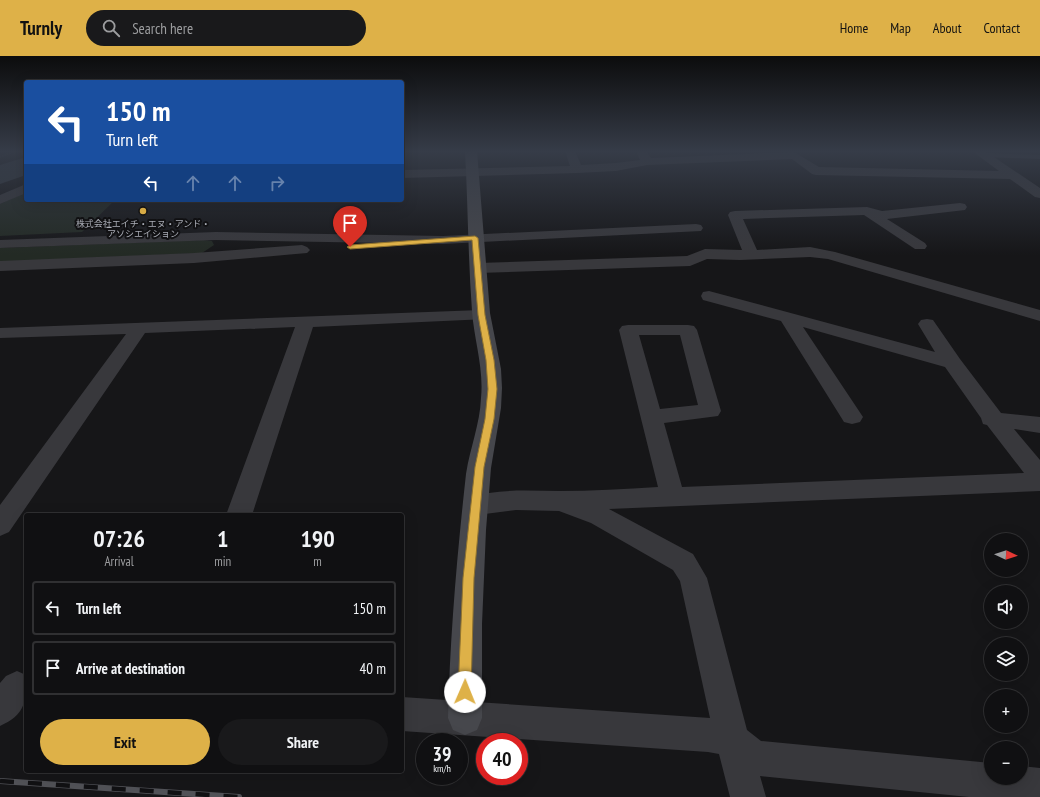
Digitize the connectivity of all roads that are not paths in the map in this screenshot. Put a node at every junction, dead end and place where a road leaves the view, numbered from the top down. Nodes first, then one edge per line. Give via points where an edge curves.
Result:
1 (473, 186) edge
2 (1028, 186) edge
3 (24, 189) edge
4 (1040, 194) edge
5 (0, 200) edge
6 (960, 207) dead end
7 (867, 211) junction
8 (696, 228) dead end
9 (475, 238) junction
10 (443, 240) junction
11 (0, 244) edge
12 (920, 246) dead end
13 (751, 254) junction
14 (0, 266) edge
15 (478, 268) junction
16 (709, 296) dead end
17 (481, 315) junction
18 (1040, 316) edge
19 (787, 317) junction
20 (306, 322) junction
21 (927, 324) dead end
22 (140, 327) junction
23 (0, 333) edge
24 (950, 362) junction
25 (650, 416) junction
26 (852, 417) dead end
27 (991, 419) junction
28 (1040, 425) edge
29 (1040, 476) edge
30 (1040, 482) edge
31 (672, 496) junction
32 (560, 501) junction
33 (476, 505) junction
34 (240, 513) edge
35 (0, 525) edge
36 (404, 714) edge
37 (464, 718) junction
38 (732, 740) junction
39 (1040, 786) edge
40 (748, 797) edge

1 - 9 street
2 - 4 street
3 - 5 street
6 - 7 street via 882,215
7 - 12 street
7 - 13 street via 735,215
8 - 9 street
9 - 10 street
9 - 15 street
10 - 11 street via 216,236
10 - 14 street via 194,258
13 - 15 street via 705,254 690,261
13 - 18 street via 810,252 830,255
15 - 17 street
16 - 19 street
17 - 20 street
17 - 33 street via 490,360 492,389 479,467
19 - 24 street
19 - 26 street
20 - 22 street
20 - 34 street
21 - 24 street
22 - 23 street
22 - 35 street
24 - 27 street
25 - 25 street via 710,411 688,330 628,330
25 - 31 street
27 - 28 street
27 - 29 street
30 - 31 street
31 - 32 street
32 - 33 street via 516,500
32 - 38 street via 600,516 683,562 693,578
33 - 37 street via 468,578
36 - 37 street
37 - 38 street via 708,735
38 - 39 street via 754,758
38 - 40 street

